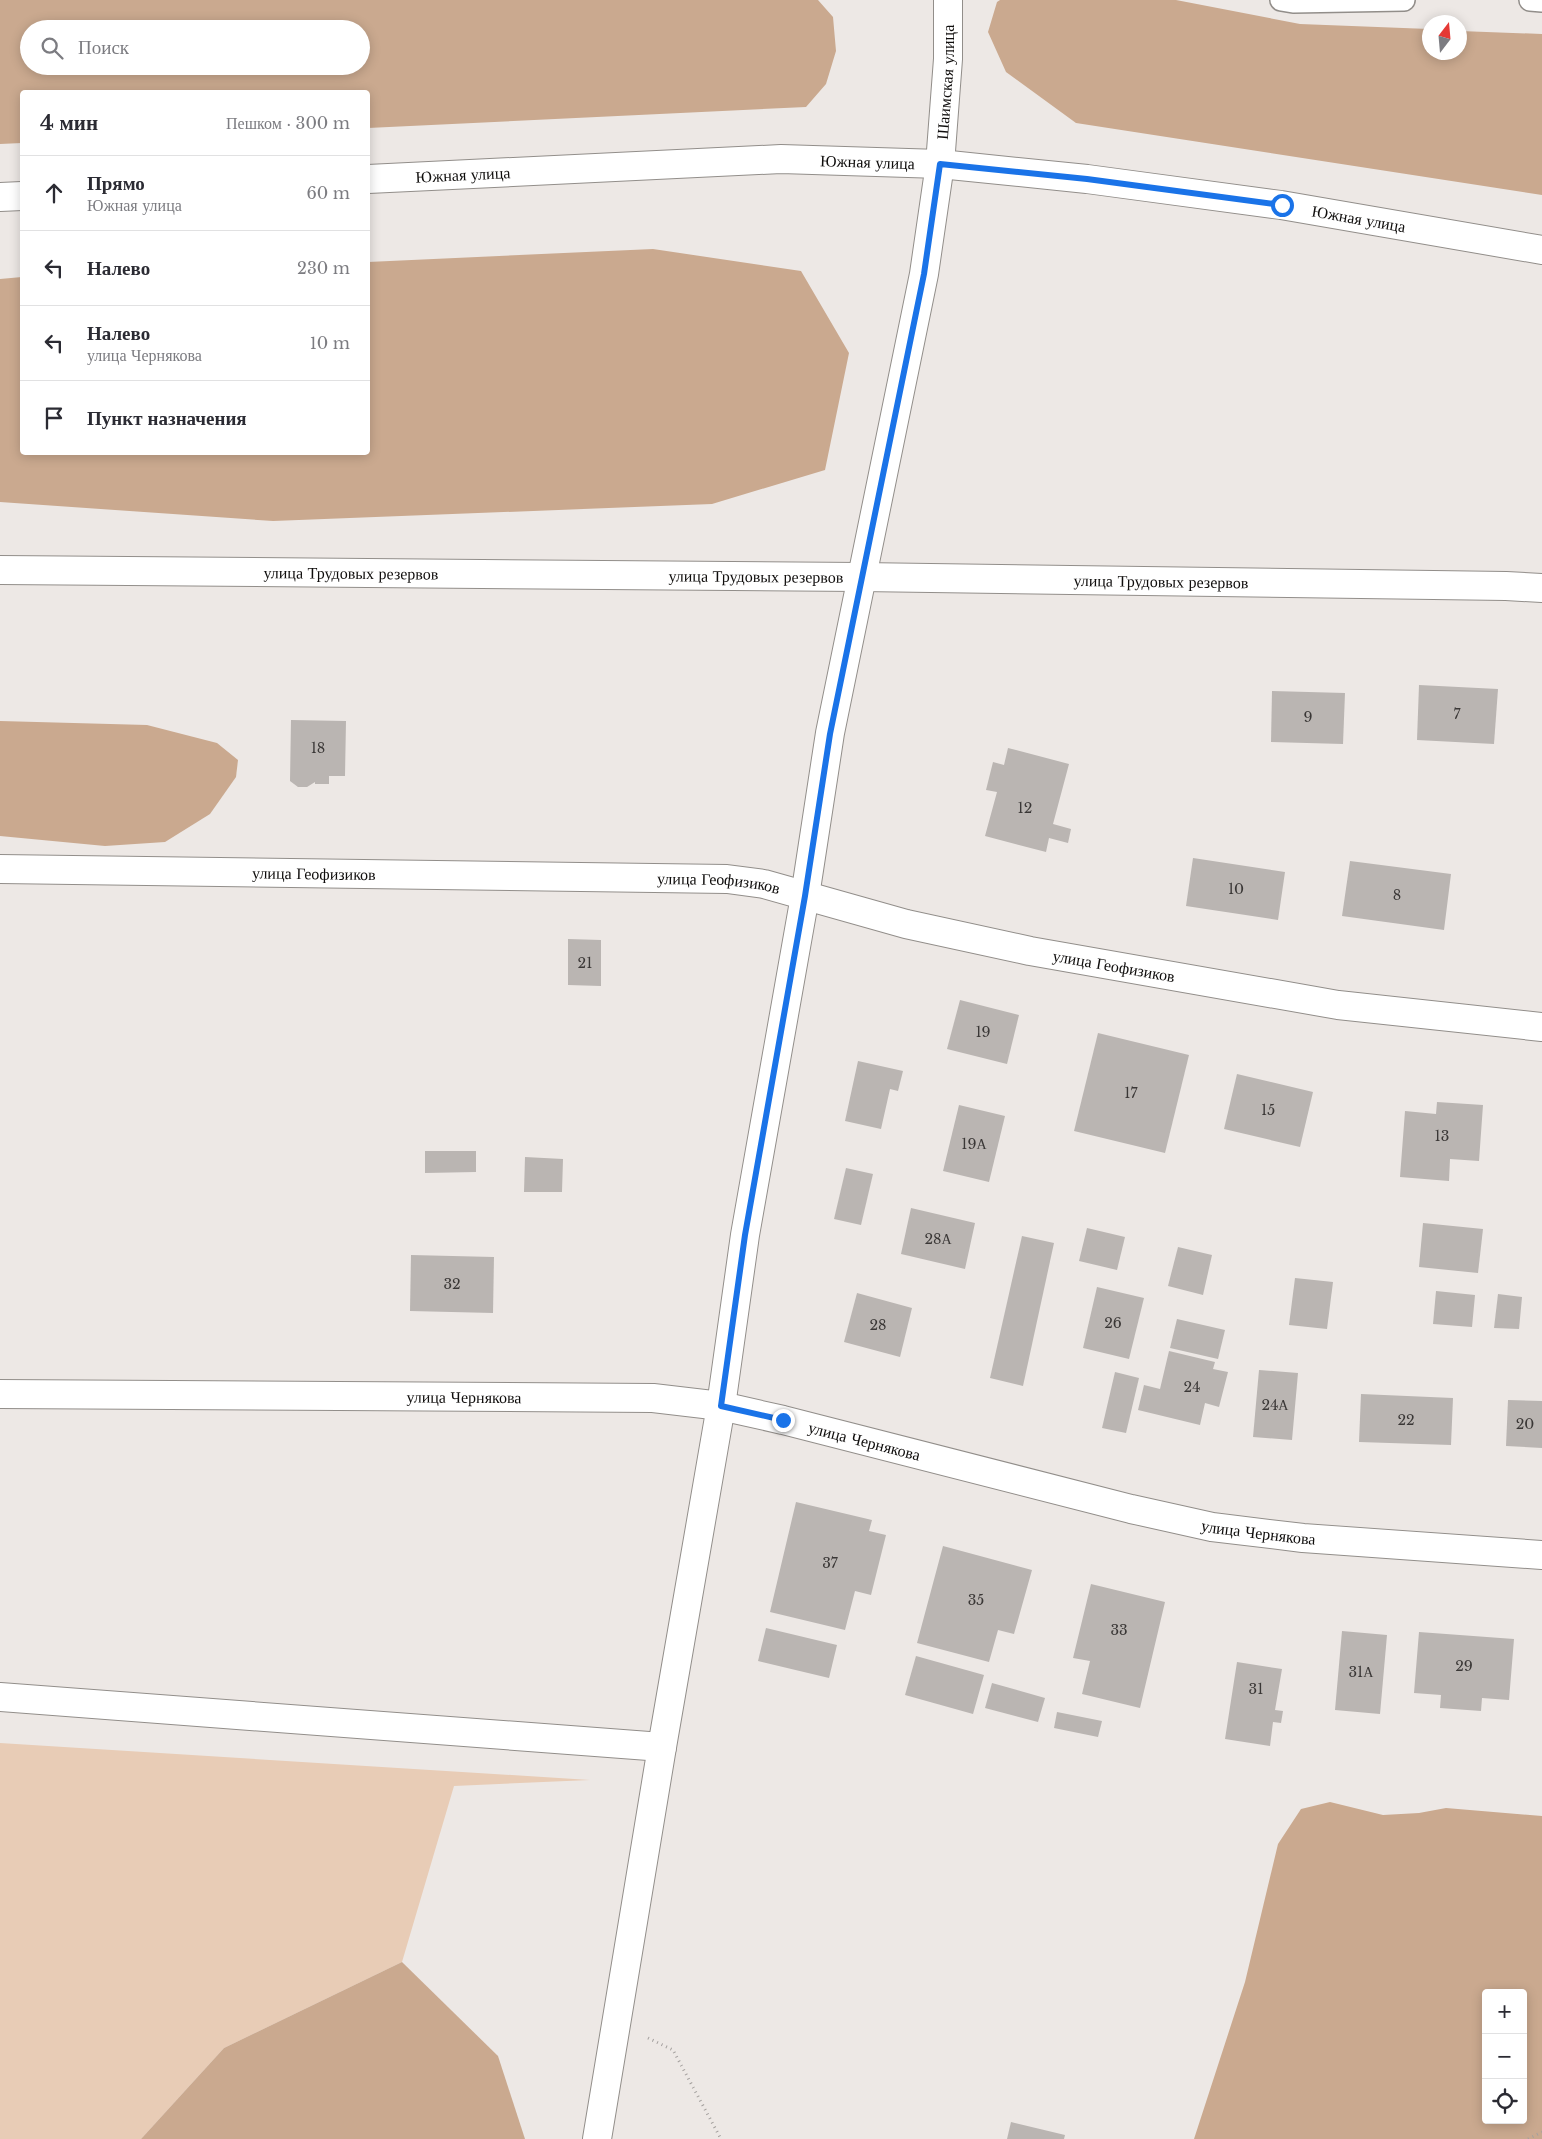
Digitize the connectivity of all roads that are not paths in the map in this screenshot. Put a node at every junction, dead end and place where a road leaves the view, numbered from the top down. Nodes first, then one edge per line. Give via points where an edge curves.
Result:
1 (948, 0) edge
2 (1281, 0) edge
3 (1404, 0) edge
4 (1530, 0) edge
5 (1312, 1) edge
6 (1542, 1) edge
7 (940, 164) junction
8 (370, 179) edge
9 (20, 196) edge
10 (0, 197) edge
11 (1542, 250) edge
12 (0, 570) edge
13 (861, 577) junction
14 (1542, 588) edge
15 (0, 869) edge
16 (805, 896) junction
17 (1542, 1027) edge
18 (0, 1394) edge
19 (721, 1406) junction
20 (1542, 1555) edge
21 (0, 1697) edge
22 (662, 1747) junction
23 (597, 2139) edge

1 - 7 street, Шаимская улица via 948,59
2 - 5 lane
3 - 5 lane
4 - 6 lane
7 - 8 street, Южная улица via 782,159
7 - 11 street, Южная улица via 1087,179 1282,205
7 - 13 street, Шаимская улица via 924,274
9 - 10 street
12 - 13 street, улица Трудовых резервов
13 - 14 street, улица Трудовых резервов
13 - 16 street, Шаимская улица via 830,734
15 - 16 street, улица Геофизиков via 727,879 764,884
16 - 17 street, улица Геофизиков via 906,924 1030,951 1338,1005
16 - 19 street, Шаимская улица via 745,1235
18 - 19 street, улица Чернякова via 653,1398
19 - 20 street, улица Чернякова via 1212,1527 1303,1538
19 - 22 street, Шаимская улица
21 - 22 street
22 - 23 street, Шаимская улица

